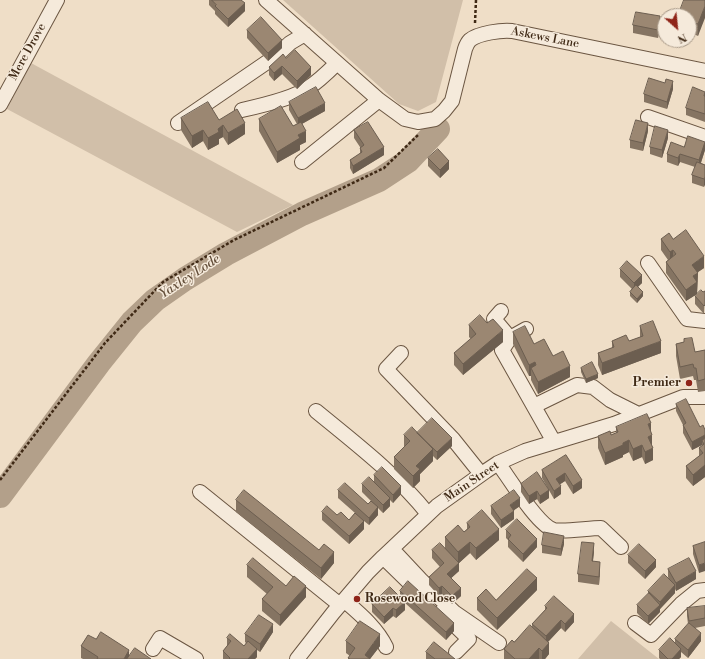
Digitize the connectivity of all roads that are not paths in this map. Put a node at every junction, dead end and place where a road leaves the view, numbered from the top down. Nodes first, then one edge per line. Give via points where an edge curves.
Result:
1 (57, 0) edge
2 (266, 0) edge
3 (305, 34) junction
4 (337, 63) junction
5 (705, 71) edge
6 (379, 100) junction
7 (0, 105) edge
8 (242, 110) dead end
9 (648, 117) dead end
10 (178, 123) dead end
11 (705, 137) edge
12 (302, 162) dead end
13 (648, 263) dead end
14 (501, 311) dead end
15 (705, 321) edge
16 (526, 329) edge
17 (510, 338) junction
18 (401, 353) dead end
19 (705, 397) edge
20 (534, 406) junction
21 (316, 411) dead end
22 (638, 414) junction
23 (554, 442) junction
24 (498, 463) junction
25 (481, 474) junction
26 (200, 492) dead end
27 (428, 514) junction
28 (621, 547) dead end
29 (388, 553) junction
30 (705, 590) edge
31 (342, 602) junction
32 (635, 623) dead end
33 (499, 643) dead end
34 (386, 647) dead end
35 (153, 649) dead end
36 (456, 652) dead end
37 (196, 659) edge
38 (297, 659) edge

1 - 7 street, Mere Drove
2 - 3 street
3 - 4 street
3 - 10 street
4 - 6 street
4 - 8 street via 307,89
5 - 6 street, Askews Lane via 500,30 469,41 452,101 435,119 418,122 405,119
6 - 12 street
9 - 11 street
13 - 15 street via 687,319
14 - 17 street via 494,319
16 - 17 street
17 - 20 street via 502,350
18 - 25 street via 386,369 453,439
19 - 22 street, Main Street via 684,397
20 - 22 street via 577,385 593,387 610,400
20 - 23 street
21 - 27 street via 364,450 414,496
22 - 23 street, Main Street
23 - 24 street, Main Street
24 - 25 street, Main Street
24 - 28 street via 543,523 554,530 601,528
25 - 27 street, Main Street
26 - 31 street
27 - 29 street, Main Street
29 - 31 street, Main Street
29 - 33 street via 454,612
29 - 36 street via 469,639
30 - 32 street via 697,591 681,604 651,636
31 - 34 street via 366,619
31 - 38 street, Main Street
35 - 37 street via 160,638

